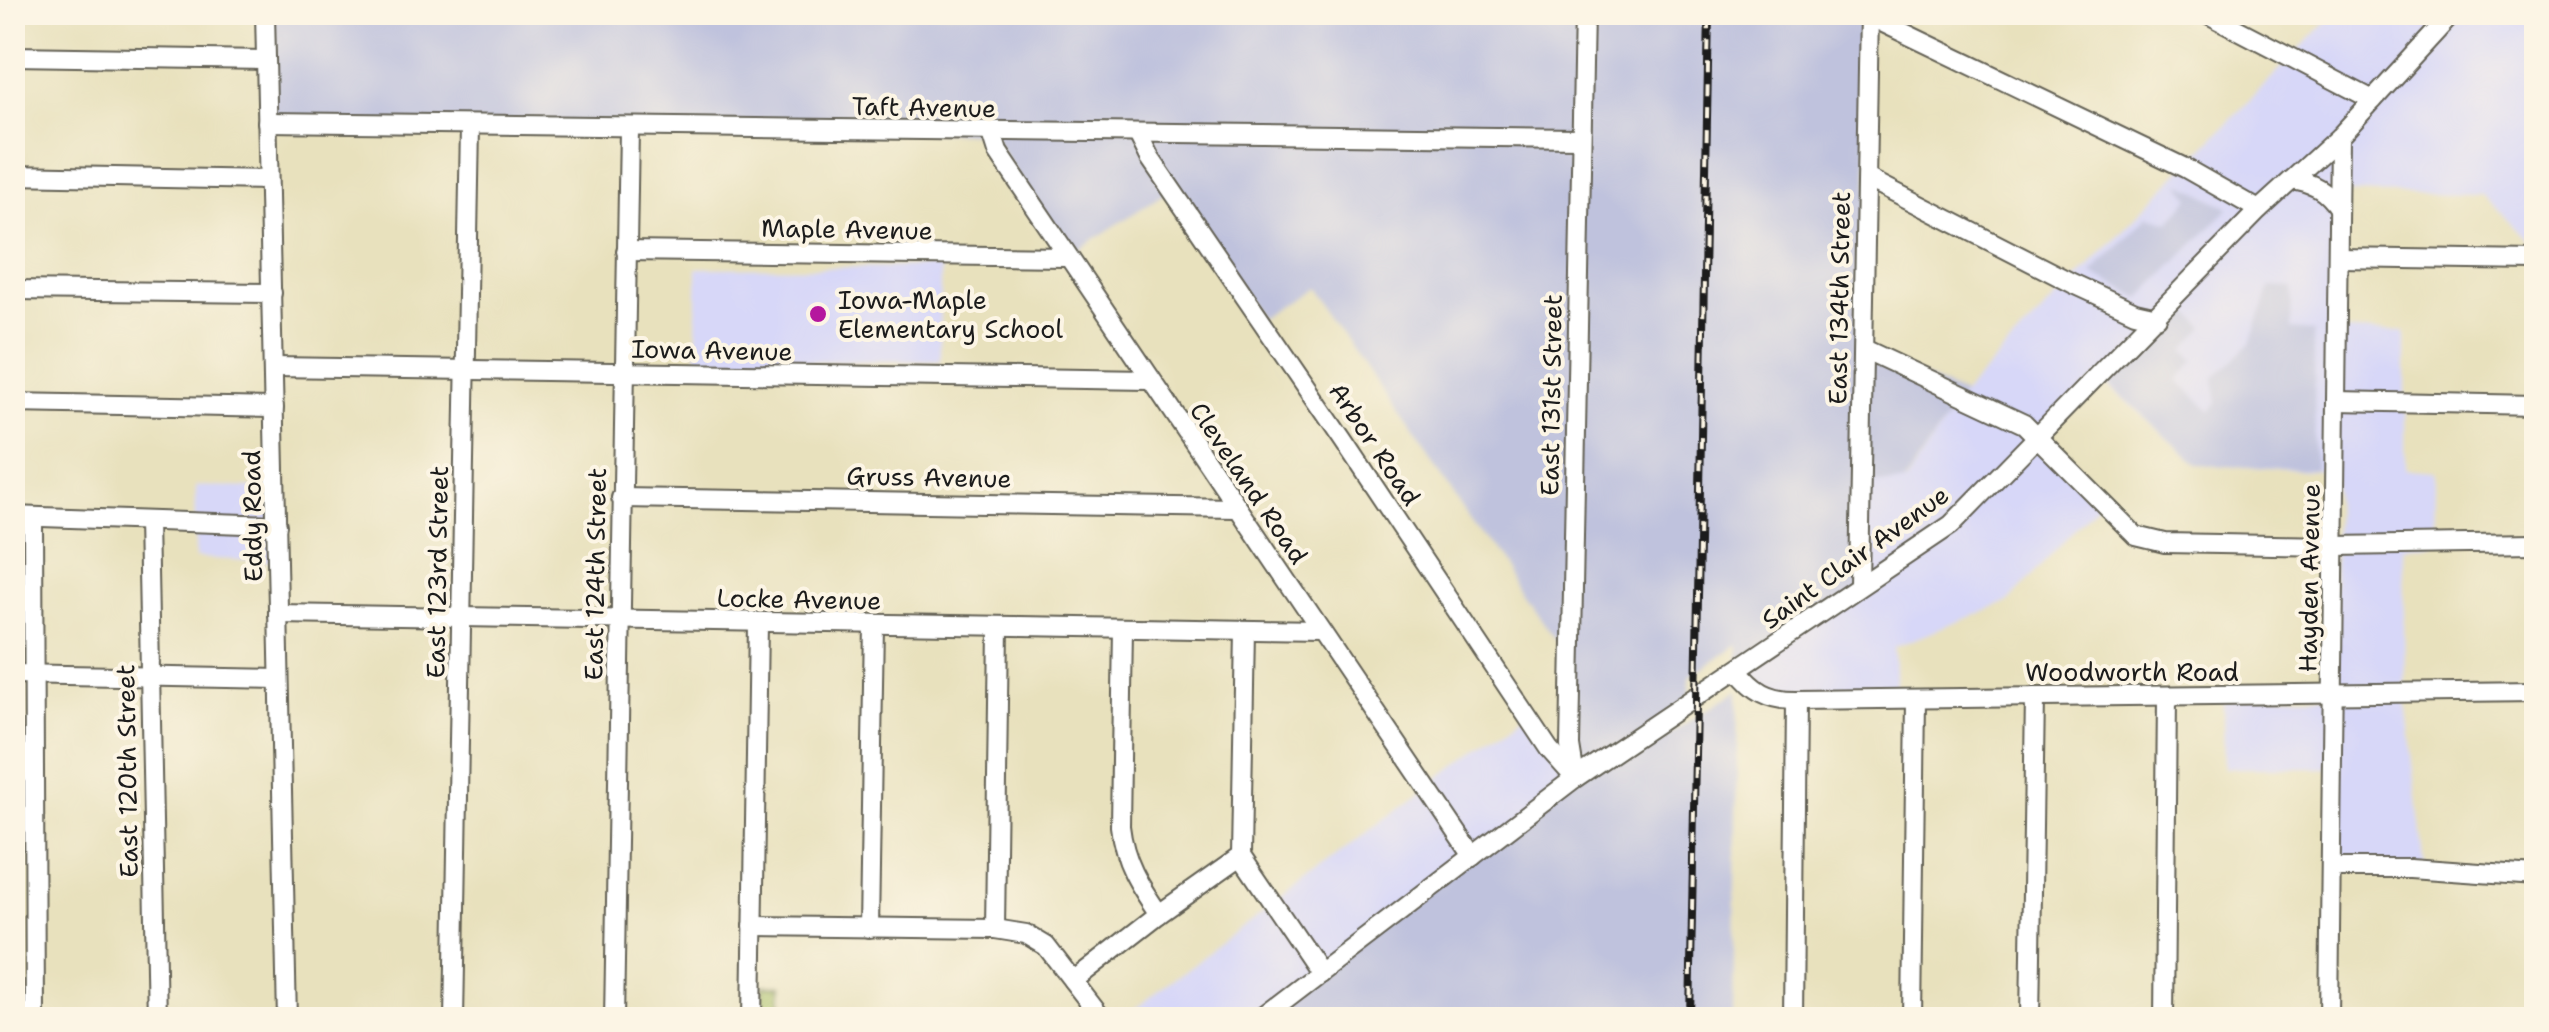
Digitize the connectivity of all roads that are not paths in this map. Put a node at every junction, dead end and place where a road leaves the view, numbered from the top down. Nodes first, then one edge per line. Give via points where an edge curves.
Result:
1 (265, 12) edge
2 (1584, 12) edge
3 (2204, 12) edge
4 (2454, 12) edge
5 (1870, 14) edge
6 (12, 56) edge
7 (266, 60) junction
8 (2373, 100) junction
9 (267, 122) junction
10 (470, 126) junction
11 (628, 129) junction
12 (992, 133) junction
13 (1138, 134) junction
14 (2338, 137) junction
15 (1581, 138) junction
16 (12, 175) edge
17 (1866, 178) junction
18 (268, 180) junction
19 (2292, 180) junction
20 (2338, 208) junction
21 (2260, 210) junction
22 (626, 251) junction
23 (1067, 257) junction
24 (2338, 258) junction
25 (2536, 261) edge
26 (12, 290) edge
27 (272, 293) junction
28 (2157, 317) junction
29 (1864, 348) junction
30 (274, 367) junction
31 (466, 371) junction
32 (624, 373) junction
33 (1149, 380) junction
34 (2336, 401) junction
35 (12, 403) edge
36 (2536, 405) edge
37 (274, 408) junction
38 (2037, 437) junction
39 (622, 498) junction
40 (1236, 508) junction
41 (12, 516) edge
42 (34, 517) junction
43 (147, 521) junction
44 (278, 526) junction
45 (2536, 543) edge
46 (2334, 546) junction
47 (1860, 585) junction
48 (278, 614) junction
49 (462, 618) junction
50 (619, 621) junction
51 (758, 623) junction
52 (874, 624) junction
53 (998, 627) junction
54 (1123, 628) junction
55 (1245, 630) junction
56 (1320, 631) junction
57 (1738, 670) junction
58 (12, 674) edge
59 (34, 674) junction
60 (149, 676) junction
61 (278, 678) junction
62 (2536, 692) edge
63 (2333, 695) junction
64 (2167, 697) junction
65 (2035, 698) junction
66 (1916, 699) junction
67 (1796, 700) junction
68 (1575, 778) junction
69 (1241, 856) junction
70 (1474, 856) junction
71 (2331, 868) junction
72 (2536, 877) edge
73 (1159, 914) junction
74 (754, 926) junction
75 (869, 928) junction
76 (994, 929) junction
77 (1320, 972) junction
78 (1074, 981) junction
79 (35, 1020) edge
80 (157, 1020) edge
81 (287, 1020) edge
82 (454, 1020) edge
83 (614, 1020) edge
84 (752, 1020) edge
85 (1103, 1020) edge
86 (1258, 1020) edge
87 (1793, 1020) edge
88 (1912, 1020) edge
89 (2030, 1020) edge
90 (2164, 1020) edge
91 (2329, 1020) edge

1 - 7 street, Eddy Road
2 - 15 street, East 131st Street
3 - 8 street
4 - 8 street, Saint Clair Avenue
5 - 17 street, East 134th Street
5 - 21 street
6 - 7 street
7 - 9 street, Eddy Road
8 - 14 street, Saint Clair Avenue
9 - 10 street, Taft Avenue
9 - 18 street, Eddy Road
10 - 11 street, Taft Avenue
10 - 31 street, East 123rd Street
11 - 12 street, Taft Avenue
11 - 22 street, East 124th Street
12 - 13 street, Taft Avenue
12 - 23 street, Cleveland Road
13 - 15 street, Taft Avenue
13 - 68 street, Arbor Road via 1549,749
14 - 19 street, Saint Clair Avenue
14 - 20 street, Hayden Avenue
15 - 68 street, East 131st Street via 1570,746
16 - 18 street
17 - 28 street via 2072,283
17 - 29 street, East 134th Street
18 - 27 street, Eddy Road
19 - 20 street via 2325,191
19 - 21 street, Saint Clair Avenue
20 - 24 street, Hayden Avenue
21 - 28 street, Saint Clair Avenue
22 - 23 street, Maple Avenue
22 - 32 street, East 124th Street
23 - 33 street, Cleveland Road
24 - 25 street
24 - 34 street, Hayden Avenue
26 - 27 street
27 - 30 street, Eddy Road
28 - 38 street, Saint Clair Avenue
29 - 38 street via 2024,424
29 - 47 street, East 134th Street
30 - 31 street, Iowa Avenue
30 - 37 street, Eddy Road
31 - 32 street, Iowa Avenue
31 - 49 street, East 123rd Street
32 - 33 street, Iowa Avenue
32 - 39 street, East 124th Street
33 - 40 street, Cleveland Road
34 - 36 street
34 - 46 street, Hayden Avenue
35 - 37 street
37 - 44 street, Eddy Road
38 - 46 street via 2136,536 2165,543
38 - 47 street, Saint Clair Avenue via 1950,525
39 - 40 street, Gruss Avenue
39 - 50 street, East 124th Street
40 - 56 street, Cleveland Road
41 - 42 street
42 - 43 street
42 - 59 street
43 - 44 street
43 - 60 street, East 120th Street
44 - 48 street, Eddy Road
45 - 46 street
46 - 63 street, Hayden Avenue
47 - 57 street, Saint Clair Avenue
48 - 49 street, Locke Avenue
48 - 61 street, Eddy Road
49 - 50 street, Locke Avenue
49 - 82 street, East 123rd Street
50 - 51 street, Locke Avenue
50 - 83 street, East 124th Street
51 - 52 street, Locke Avenue
51 - 74 street
52 - 53 street, Locke Avenue
52 - 75 street
53 - 54 street, Locke Avenue
53 - 76 street
54 - 55 street, Locke Avenue
54 - 73 street via 1123,852
55 - 56 street, Locke Avenue
55 - 69 street
56 - 70 street, Cleveland Road
57 - 67 street, Woodworth Road via 1759,692
57 - 68 street, Saint Clair Avenue
58 - 59 street
59 - 60 street
59 - 79 street
60 - 61 street
60 - 80 street, East 120th Street
61 - 81 street, Eddy Road
62 - 63 street, Woodworth Road
63 - 64 street, Woodworth Road
63 - 71 street, Hayden Avenue
64 - 65 street, Woodworth Road
64 - 90 street
65 - 66 street, Woodworth Road
65 - 89 street
66 - 67 street, Woodworth Road
66 - 88 street
67 - 87 street
68 - 70 street, Saint Clair Avenue
69 - 73 street
69 - 77 street
70 - 77 street, Saint Clair Avenue
71 - 72 street
71 - 91 street, Hayden Avenue
73 - 78 street
74 - 75 street
74 - 84 street
75 - 76 street
76 - 78 street via 1026,934 1046,946
77 - 86 street, Saint Clair Avenue
78 - 85 street

